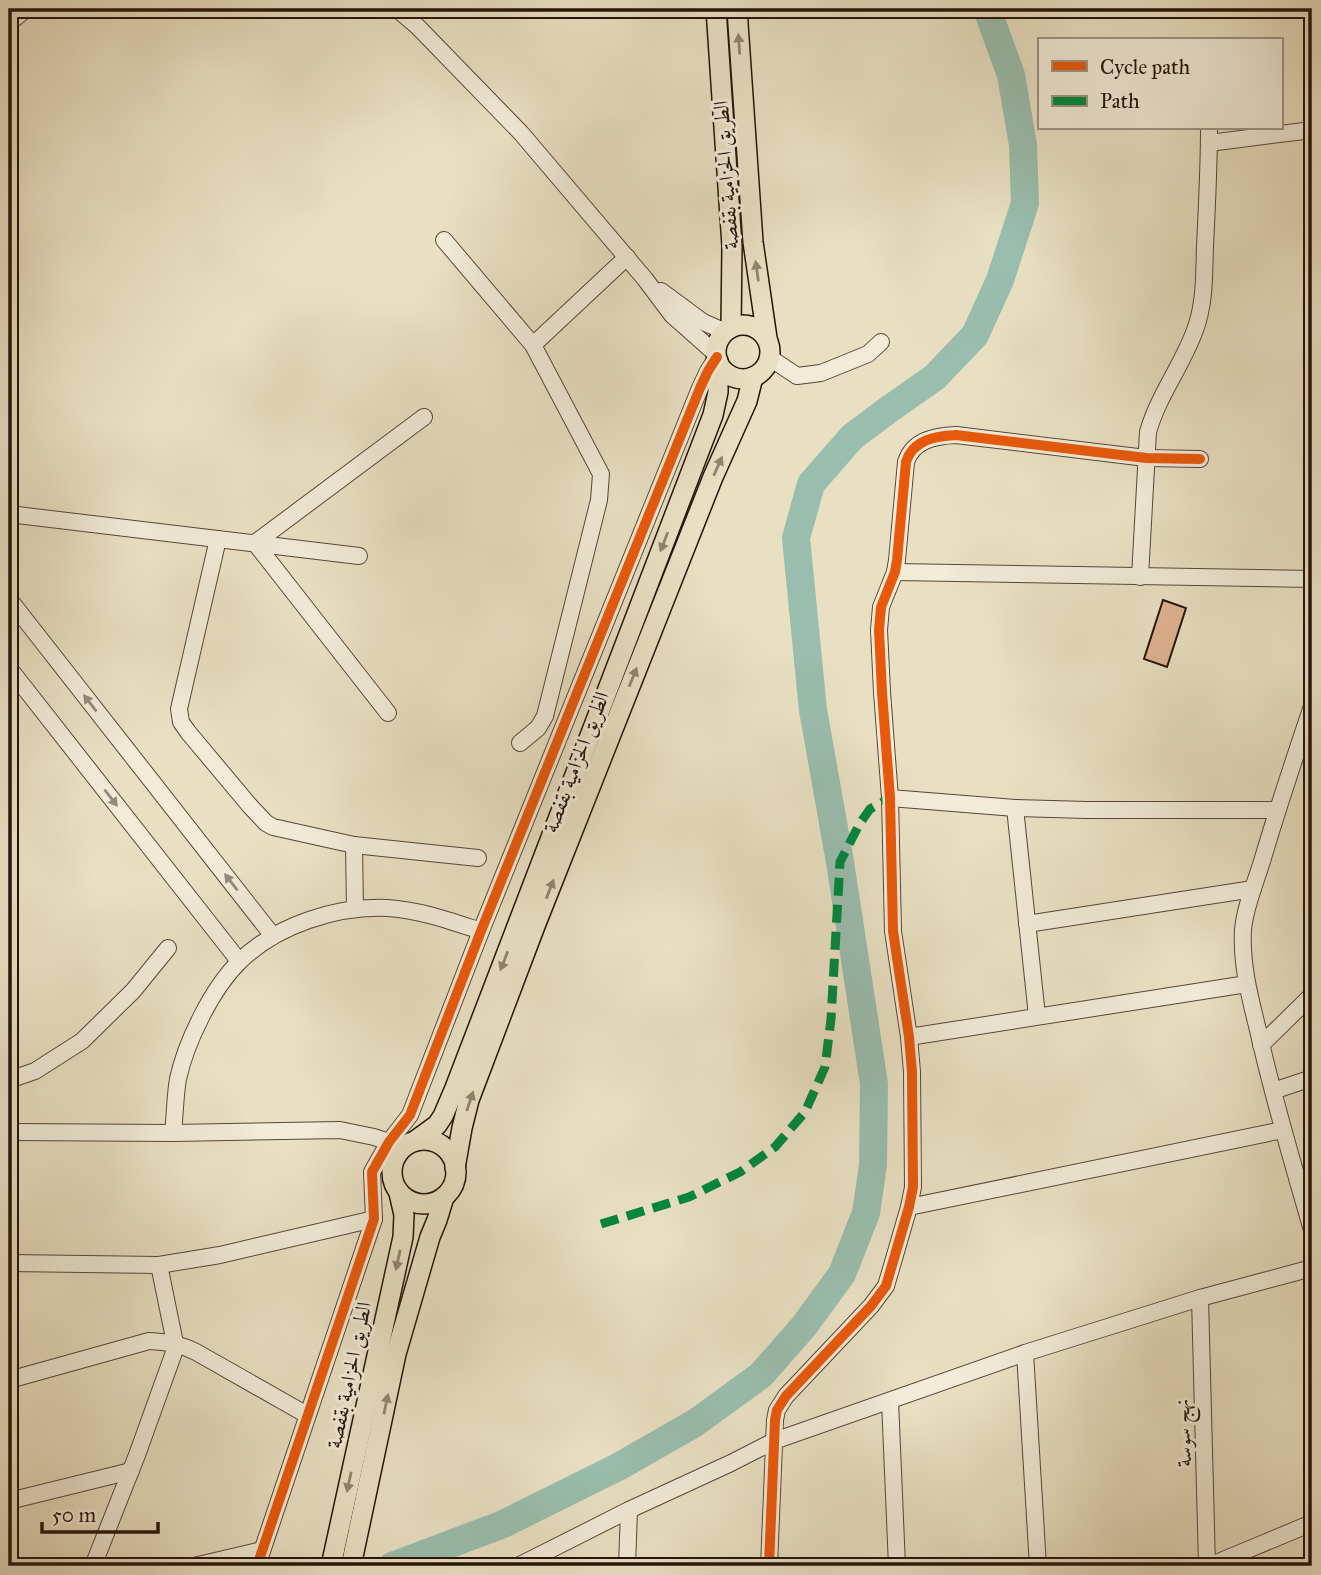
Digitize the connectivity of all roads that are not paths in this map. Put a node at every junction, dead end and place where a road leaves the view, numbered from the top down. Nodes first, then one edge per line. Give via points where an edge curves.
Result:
1 (26, 9) edge
2 (397, 9) edge
3 (716, 9) edge
4 (737, 9) edge
5 (9, 23) edge
6 (1312, 130) edge
7 (1209, 135) edge
8 (444, 240) dead end
9 (627, 257) junction
10 (645, 279) junction
11 (729, 330) junction
12 (881, 342) dead end
13 (533, 345) junction
14 (768, 348) junction
15 (717, 357) junction
16 (753, 377) junction
17 (424, 416) dead end
18 (1146, 458) junction
19 (1200, 459) dead end
20 (9, 514) edge
21 (218, 539) junction
22 (255, 544) junction
23 (359, 556) dead end
24 (895, 572) junction
25 (1140, 576) junction
26 (1312, 579) edge
27 (9, 599) edge
28 (9, 668) edge
29 (1312, 706) edge
30 (388, 713) dead end
31 (520, 743) dead end
32 (890, 798) junction
33 (1015, 808) junction
34 (1278, 810) junction
35 (354, 845) junction
36 (478, 858) dead end
37 (1254, 889) junction
38 (355, 909) junction
39 (1027, 924) junction
40 (481, 931) junction
41 (273, 936) junction
42 (168, 948) dead end
43 (239, 961) junction
44 (1247, 984) junction
45 (1312, 995) edge
46 (1037, 1016) junction
47 (909, 1037) junction
48 (1261, 1045) junction
49 (1312, 1078) edge
50 (9, 1080) edge
51 (1273, 1091) junction
52 (1283, 1130) junction
53 (9, 1132) edge
54 (173, 1133) junction
55 (396, 1151) junction
56 (456, 1168) junction
57 (399, 1193) junction
58 (444, 1197) junction
59 (909, 1208) junction
60 (374, 1219) junction
61 (1312, 1230) edge
62 (9, 1263) edge
63 (159, 1265) junction
64 (1312, 1268) edge
65 (1200, 1298) junction
66 (176, 1343) junction
67 (1025, 1353) junction
68 (9, 1380) edge
69 (890, 1401) junction
70 (307, 1415) junction
71 (774, 1441) junction
72 (131, 1471) junction
73 (9, 1501) edge
74 (629, 1510) junction
75 (1312, 1523) edge
76 (262, 1550) junction
77 (93, 1566) edge
78 (194, 1566) edge
79 (257, 1566) edge
80 (331, 1566) edge
81 (351, 1566) edge
82 (517, 1566) edge
83 (627, 1566) edge
84 (769, 1566) edge
85 (897, 1566) edge
86 (1038, 1566) edge
87 (1208, 1566) edge

1 - 5 street
2 - 9 street via 521,133
3 - 11 main road, الطريق الحزامية بقفصة via 732,246
14 -> 4 main road, الطريق الحزامية بقفصة via 753,242
6 - 7 street
7 - 18 street via 1200,314 1151,422
8 - 13 street
9 - 10 street
9 - 13 street
10 - 11 street via 703,322
10 - 15 street via 672,315
11 - 14 main road via 751,326
11 - 15 main road via 719,342
12 - 14 street via 856,359 821,373 797,376
13 - 31 street via 601,474 545,716
14 - 16 main road via 764,370
15 - 16 main road via 732,377
15 - 40 street via 700,388
15 -> 55 main road, الطريق الحزامية بقفصة via 718,392 712,415 455,1088 437,1125
56 -> 16 main road, الطريق الحزامية بقفصة via 474,1087
17 - 22 street
18 - 19 street
18 - 24 street via 956,435 926,440 914,447 906,462
18 - 25 street
20 - 21 street
21 - 22 street
21 - 35 street via 179,709 181,722 266,823
22 - 23 street
22 - 30 street
24 - 25 street
24 - 32 street via 881,607 879,630
25 - 26 street
41 -> 27 street
28 -> 43 street
29 - 34 street
32 - 33 street
32 - 47 street via 893,931
33 - 34 street
33 - 39 street
34 - 37 street
35 - 36 street
35 - 38 street
37 - 39 street
37 - 44 street via 1243,929
38 - 40 street via 427,914
38 - 41 street
39 - 46 street
40 - 55 street
41 - 43 street
42 - 50 street via 82,1041 35,1071
43 - 54 street via 214,993 191,1039 178,1080
44 - 46 street
44 - 48 street
45 - 48 street
46 - 47 street
47 - 59 street via 913,1118
48 - 51 street
49 - 51 street
51 - 52 street
52 - 59 street
52 - 61 street
53 - 54 street
54 - 55 street via 340,1130
55 - 56 main road via 433,1142 448,1151
55 - 57 main road via 392,1176
55 - 60 street via 372,1172
56 - 58 main road via 453,1186
57 - 58 main road via 423,1204
57 -> 80 main road, الطريق الحزامية بقفصة via 403,1237
81 -> 58 main road, الطريق الحزامية بقفصة via 396,1354
59 - 71 street via 886,1286 783,1399 777,1410
60 - 63 street
60 - 70 street
62 - 63 street
63 - 66 street
64 - 65 street
65 - 67 street
65 - 87 street, نهج سوسة
66 - 68 street via 149,1341
66 - 70 street
66 - 72 street
67 - 69 street
67 - 86 street
69 - 71 street
69 - 85 street
70 - 76 street
71 - 74 street
71 - 84 street
72 - 73 street
72 - 77 street
74 - 82 street
74 - 83 street
75 - 87 street
76 - 78 street
76 - 79 street

